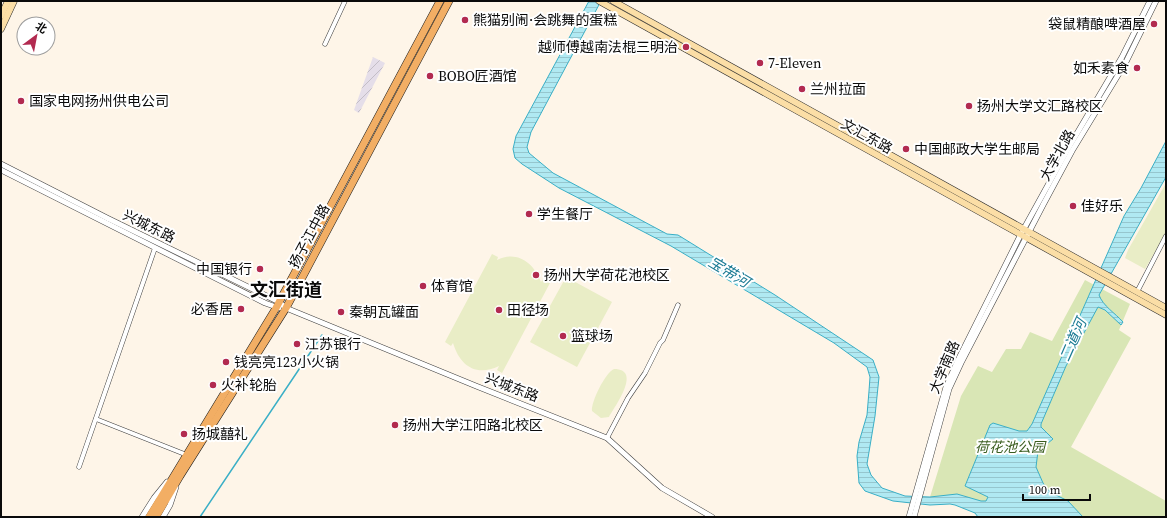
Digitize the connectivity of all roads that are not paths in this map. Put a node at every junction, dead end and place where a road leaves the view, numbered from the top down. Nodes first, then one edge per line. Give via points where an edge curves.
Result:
1 (8, 1) edge
2 (14, 1) edge
3 (346, 1) edge
4 (440, 1) edge
5 (448, 1) edge
6 (599, 1) edge
7 (613, 1) edge
8 (1150, 1) edge
9 (1156, 1) edge
10 (619, 8) junction
11 (1, 16) edge
12 (1, 29) edge
13 (325, 44) dead end
14 (1, 164) edge
15 (1, 170) edge
16 (1025, 233) junction
17 (1166, 236) edge
18 (156, 248) junction
19 (1111, 281) junction
20 (1136, 292) junction
21 (278, 305) junction
22 (678, 305) dead end
23 (286, 308) junction
24 (1166, 308) edge
25 (1166, 315) edge
26 (96, 420) junction
27 (607, 438) junction
28 (189, 457) junction
29 (79, 468) dead end
30 (177, 475) junction
31 (915, 505) junction
32 (142, 517) edge
33 (149, 517) edge
34 (156, 517) edge
35 (163, 517) edge
36 (712, 517) edge
37 (909, 517) edge
38 (914, 517) edge

1 - 11 main road
2 - 12 main road
3 - 13 street
4 - 21 main road, 扬子江中路
5 - 23 main road, 扬子江中路
6 - 10 main road, 文汇东路
7 - 10 main road, 文汇东路
8 - 16 street, 大学北路 via 1122,57 1068,147
9 - 16 street, 大学北路 via 1126,62
10 - 16 main road, 文汇东路
14 - 21 street, 兴城东路
15 - 18 street, 兴城东路
16 - 19 main road, 文汇东路
16 - 31 street, 大学南路 via 946,387
17 - 20 street
18 - 21 street, 兴城东路
18 - 26 street
19 - 20 main road, 文汇东路
19 - 25 main road, 文汇东路
20 - 24 main road, 文汇东路
21 - 23 street, 兴城东路
21 - 28 main road, 扬子江中路
22 - 27 street via 646,373 628,398
23 - 27 street, 兴城东路
23 - 28 main road, 扬子江中路
26 - 28 street
26 - 29 street
27 - 36 street, 兴城东路 via 662,488
28 - 30 main road, 扬子江中路
30 - 32 street via 154,498
30 - 33 main road, 扬子江中路
30 - 34 main road, 扬子江中路
30 - 35 street via 170,505
31 - 37 street, 大学南路
31 - 38 street, 大学南路

